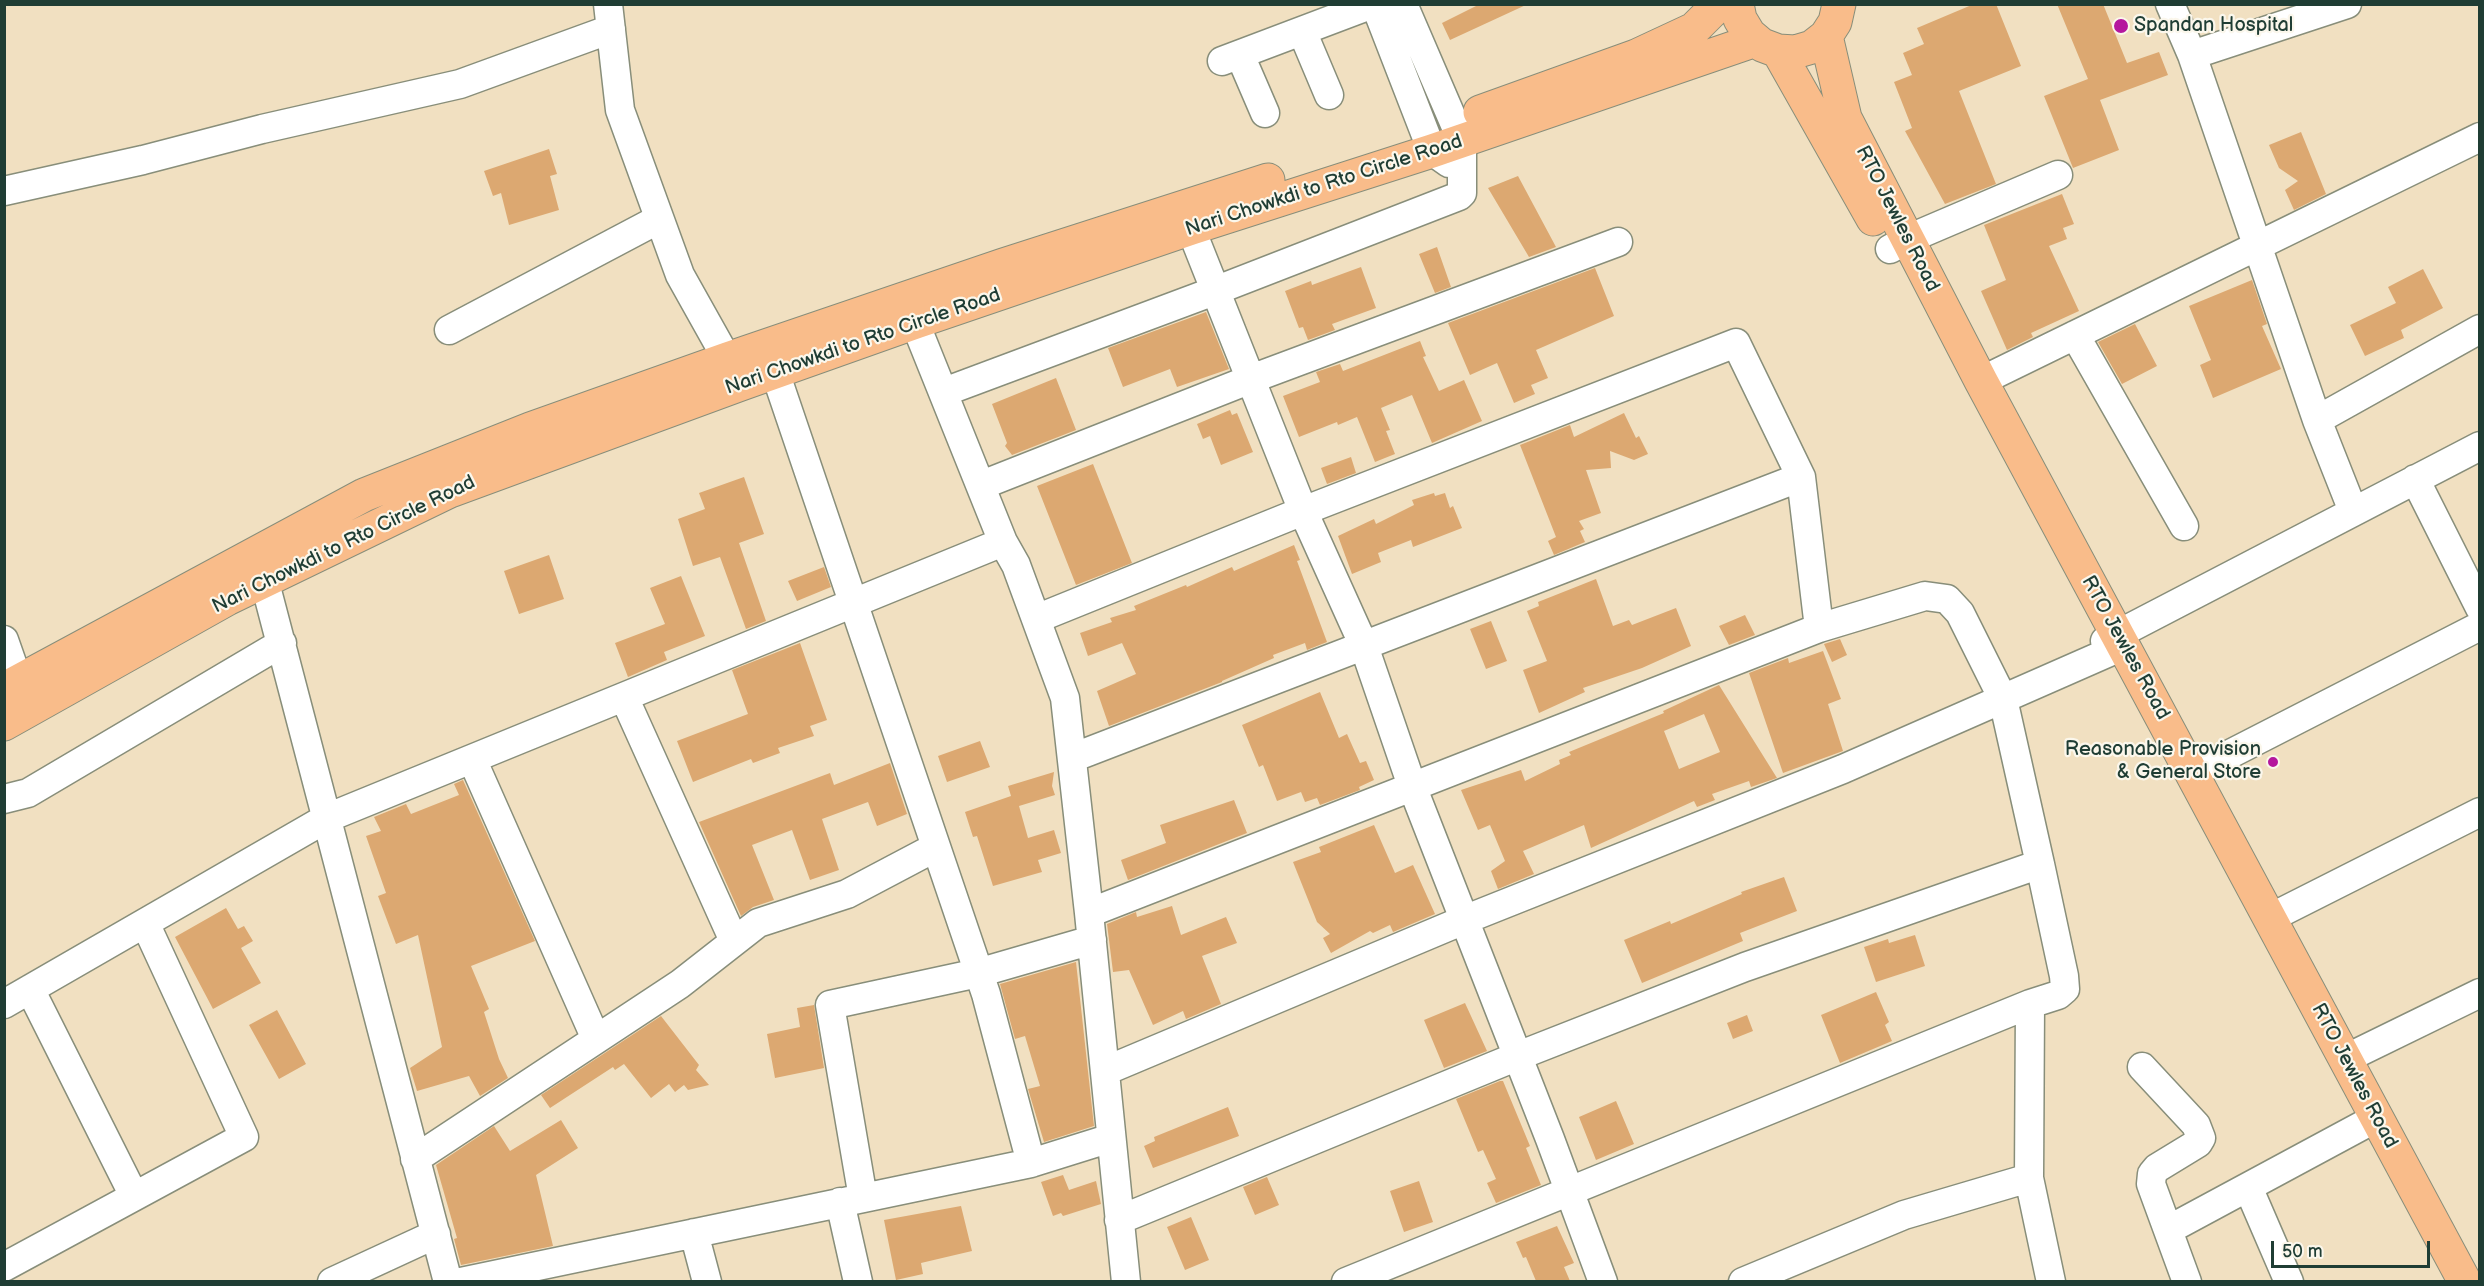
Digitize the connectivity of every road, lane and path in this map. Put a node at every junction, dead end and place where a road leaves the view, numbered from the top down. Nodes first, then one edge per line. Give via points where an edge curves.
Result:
1 (1374, 4) edge
2 (1403, 4) edge
3 (1719, 4) edge
4 (1737, 4) edge
5 (1839, 4) edge
6 (2170, 4) edge
7 (2347, 4) edge
8 (612, 12) edge
9 (1302, 31) junction
10 (1826, 36) junction
11 (1767, 46) junction
12 (2192, 55) junction
13 (1640, 67) junction
14 (1329, 95) dead end
15 (1265, 113) dead end
16 (2480, 136) edge
17 (1447, 143) junction
18 (2058, 175) dead end
19 (4, 191) edge
20 (1187, 218) junction
21 (659, 219) junction
22 (1618, 242) dead end
23 (1899, 244) junction
24 (2256, 246) junction
25 (1217, 290) junction
26 (911, 310) junction
27 (2480, 329) edge
28 (449, 330) dead end
29 (2075, 335) junction
30 (727, 359) junction
31 (775, 372) junction
32 (1251, 379) junction
33 (1981, 381) junction
34 (944, 392) junction
35 (2317, 420) junction
36 (2480, 446) edge
37 (1801, 477) junction
38 (2415, 479) junction
39 (982, 485) junction
40 (1304, 511) junction
41 (2353, 512) junction
42 (2184, 526) dead end
43 (1003, 542) junction
44 (261, 567) junction
45 (853, 604) junction
46 (2480, 608) edge
47 (1036, 619) junction
48 (2480, 626) edge
49 (1819, 628) junction
50 (4, 640) edge
51 (282, 643) junction
52 (2114, 643) junction
53 (1364, 646) junction
54 (11, 685) edge
55 (624, 697) junction
56 (2003, 699) junction
57 (16, 718) edge
58 (1072, 758) junction
59 (472, 759) junction
60 (2193, 773) junction
61 (1412, 786) junction
62 (4, 800) edge
63 (2480, 812) edge
64 (327, 818) junction
65 (936, 847) junction
66 (2040, 864) junction
67 (2270, 918) junction
68 (1464, 920) junction
69 (145, 922) junction
70 (1091, 927) junction
71 (734, 941) junction
72 (978, 973) junction
73 (30, 989) junction
74 (2480, 993) edge
75 (4, 1004) edge
76 (2030, 1004) junction
77 (596, 1040) junction
78 (1518, 1056) junction
79 (2345, 1059) junction
80 (2142, 1067) dead end
81 (1105, 1071) junction
82 (2363, 1125) junction
83 (1111, 1138) junction
84 (415, 1159) junction
85 (1031, 1163) junction
86 (2029, 1178) junction
87 (2248, 1187) junction
88 (1570, 1192) junction
89 (134, 1196) junction
90 (851, 1200) junction
91 (1119, 1220) junction
92 (2168, 1230) junction
93 (694, 1233) junction
94 (436, 1234) junction
95 (4, 1267) edge
96 (332, 1281) edge
97 (448, 1281) edge
98 (461, 1281) edge
99 (707, 1281) edge
100 (858, 1281) edge
101 (1126, 1281) edge
102 (1346, 1281) edge
103 (1603, 1281) edge
104 (1743, 1281) edge
105 (2050, 1281) edge
106 (2187, 1281) edge
107 (2289, 1281) edge
108 (2447, 1281) edge
109 (2465, 1281) edge

1 - 9 street
1 - 17 street
2 - 17 street
3 - 13 highway via 1694,29
4 - 11 highway, RTO Jewles Road via 1749,34
5 - 10 highway via 1835,22
6 - 12 street
7 - 12 street
8 - 19 street via 460,84
8 - 21 street via 620,110
9 - 14 street
9 - 15 street via 1231,58
10 - 11 highway, Nari Chowkdi to Rto Circle Road via 1795,52
10 - 23 highway, RTO Jewles Road via 1845,118
11 - 13 highway, Nari Chowkdi to Rto Circle Road
11 - 23 highway, RTO Jewles Road
12 - 24 street
13 - 17 highway, Nari Chowkdi to Rto Circle Road via 1554,97
16 - 24 street
17 - 20 highway, Nari Chowkdi to Rto Circle Road
17 - 25 street via 1462,193 1459,196
18 - 23 street
20 - 25 street
20 - 26 highway, Nari Chowkdi to Rto Circle Road
21 - 28 street
21 - 30 street via 680,275
22 - 32 street
23 - 33 highway, RTO Jewles Road
23 - 52 highway, RTO Jewles Road via 1969,387
24 - 29 street
24 - 35 street
25 - 32 street
25 - 34 street
26 - 30 highway
26 - 31 highway, Nari Chowkdi to Rto Circle Road
26 - 34 street
27 - 35 street
29 - 33 street
29 - 42 street
30 - 44 highway via 530,429 364,495
31 - 44 highway, Nari Chowkdi to Rto Circle Road via 450,491
31 - 45 street
32 - 39 street
32 - 40 street
33 - 52 highway, RTO Jewles Road
34 - 39 street
35 - 41 street
36 - 38 street
37 - 40 street via 1736,342
37 - 49 street
37 - 53 street
38 - 41 street
38 - 46 street
39 - 43 street
40 - 47 street
40 - 53 street
41 - 52 street
43 - 45 street
43 - 47 street
44 - 51 street
44 - 54 highway
44 - 57 highway, Nari Chowkdi to Rto Circle Road via 227,599
45 - 55 street
45 - 65 street
47 - 58 street via 1065,698
48 - 60 street
49 - 56 street via 1925,596 1947,599 1960,613
49 - 61 street
50 - 54 street
51 - 62 street via 28,793
51 - 64 street
52 - 56 street
52 - 60 highway, RTO Jewles Road
52 - 82 highway, RTO Jewles Road
53 - 58 street
53 - 61 street
54 - 57 street
55 - 59 street
55 - 71 street
56 - 66 street
56 - 68 street via 1843,769
58 - 70 street
59 - 64 street
59 - 77 street
60 - 67 highway, RTO Jewles Road
61 - 68 street
61 - 70 street
63 - 67 street
64 - 69 street
64 - 84 street
65 - 71 street via 847,894 758,922
65 - 72 street
66 - 76 street via 2065,989
66 - 78 street via 1745,966
67 - 79 highway, RTO Jewles Road
68 - 78 street
68 - 81 street
69 - 73 street
69 - 89 street via 244,1137
70 - 72 street
70 - 81 street
71 - 77 street via 680,984
72 - 85 street
72 - 90 street via 830,1005
73 - 75 street
73 - 89 street
74 - 79 street
76 - 86 street
76 - 88 street
77 - 84 street
78 - 88 street
78 - 91 street
79 - 109 highway, RTO Jewles Road
80 - 92 street via 2196,1125 2201,1138 2152,1174 2151,1184
81 - 83 street
82 - 87 street
82 - 108 highway, RTO Jewles Road
83 - 85 street
83 - 91 street
84 - 94 street
85 - 90 street
86 - 104 street via 1904,1215
86 - 105 street
87 - 92 street
87 - 107 street
88 - 102 street
88 - 103 street
89 - 95 street
90 - 93 street
90 - 100 street
91 - 101 street
92 - 106 street
93 - 98 street
93 - 99 street
94 - 96 street
94 - 97 street

